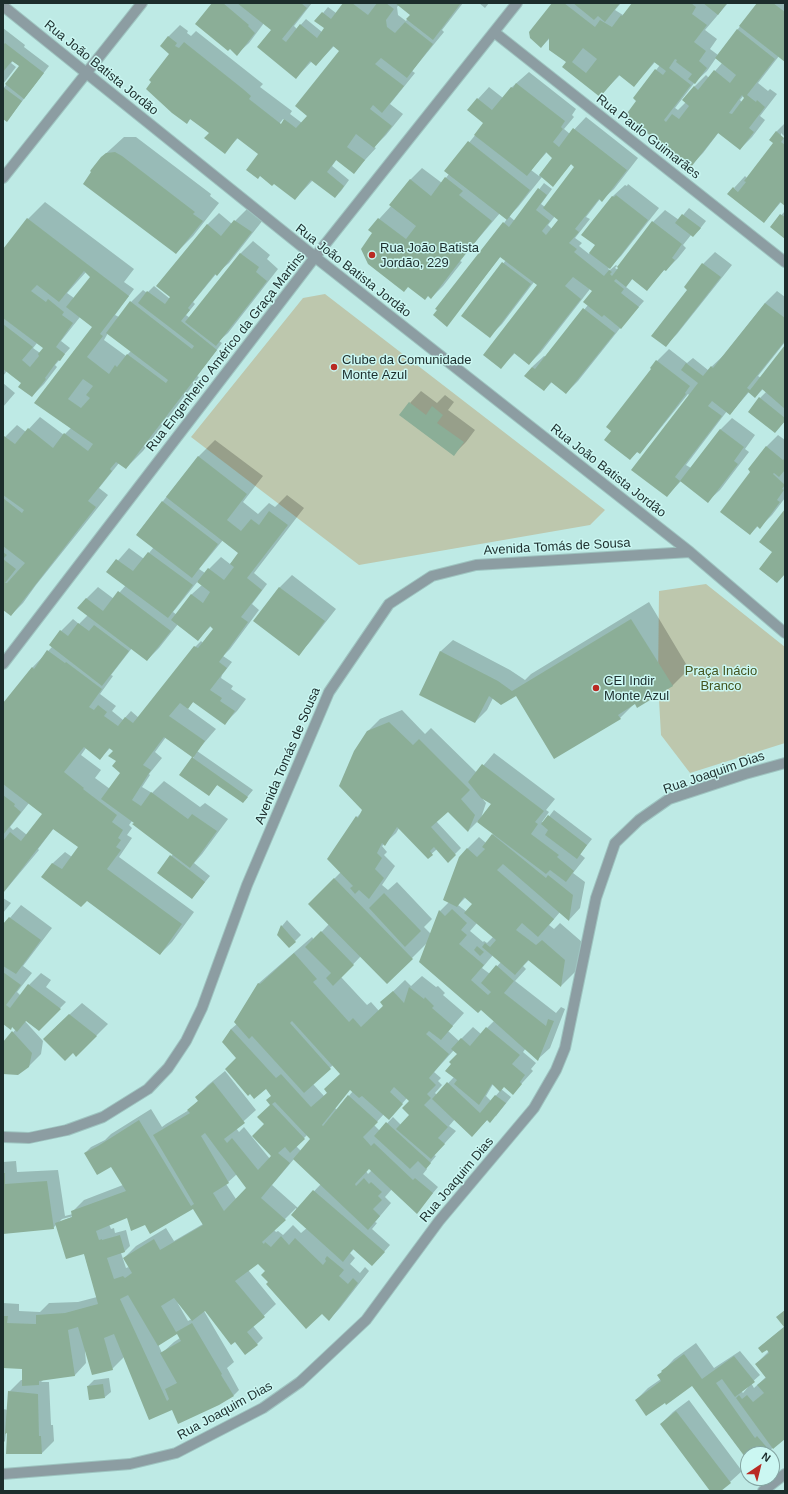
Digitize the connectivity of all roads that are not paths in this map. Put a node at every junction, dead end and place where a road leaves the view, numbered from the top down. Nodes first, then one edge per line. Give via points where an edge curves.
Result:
1 (142, 3) edge
2 (517, 3) edge
3 (3, 6) edge
4 (494, 32) junction
5 (86, 73) junction
6 (3, 178) edge
7 (315, 258) junction
8 (785, 262) edge
9 (690, 552) junction
10 (785, 632) edge
11 (3, 664) edge
12 (785, 763) edge
13 (3, 1137) edge
14 (3, 1474) edge
15 (785, 1474) edge
16 (763, 1491) edge

1 - 5 street
2 - 4 street, Rua Engenheiro Américo da Graça Martins
3 - 5 street, Rua João Batista Jordão
4 - 7 street, Rua Engenheiro Américo da Graça Martins
4 - 8 street, Rua Paulo Guimarães
5 - 6 street
5 - 7 street, Rua João Batista Jordão
7 - 9 street, Rua João Batista Jordão
7 - 11 street, Rua Engenheiro Américo da Graça Martins
9 - 10 street
9 - 13 street, Avenida Tomás de Sousa via 476,565 432,576 389,604 329,692 247,885 202,1008 186,1041 168,1068 148,1088 103,1117 67,1130 29,1138
12 - 14 street, Rua Joaquim Dias via 669,799 639,820 615,843 596,898 565,1048 556,1070 534,1108 440,1221 366,1320 300,1382 263,1408 176,1453 130,1464
15 - 16 street

